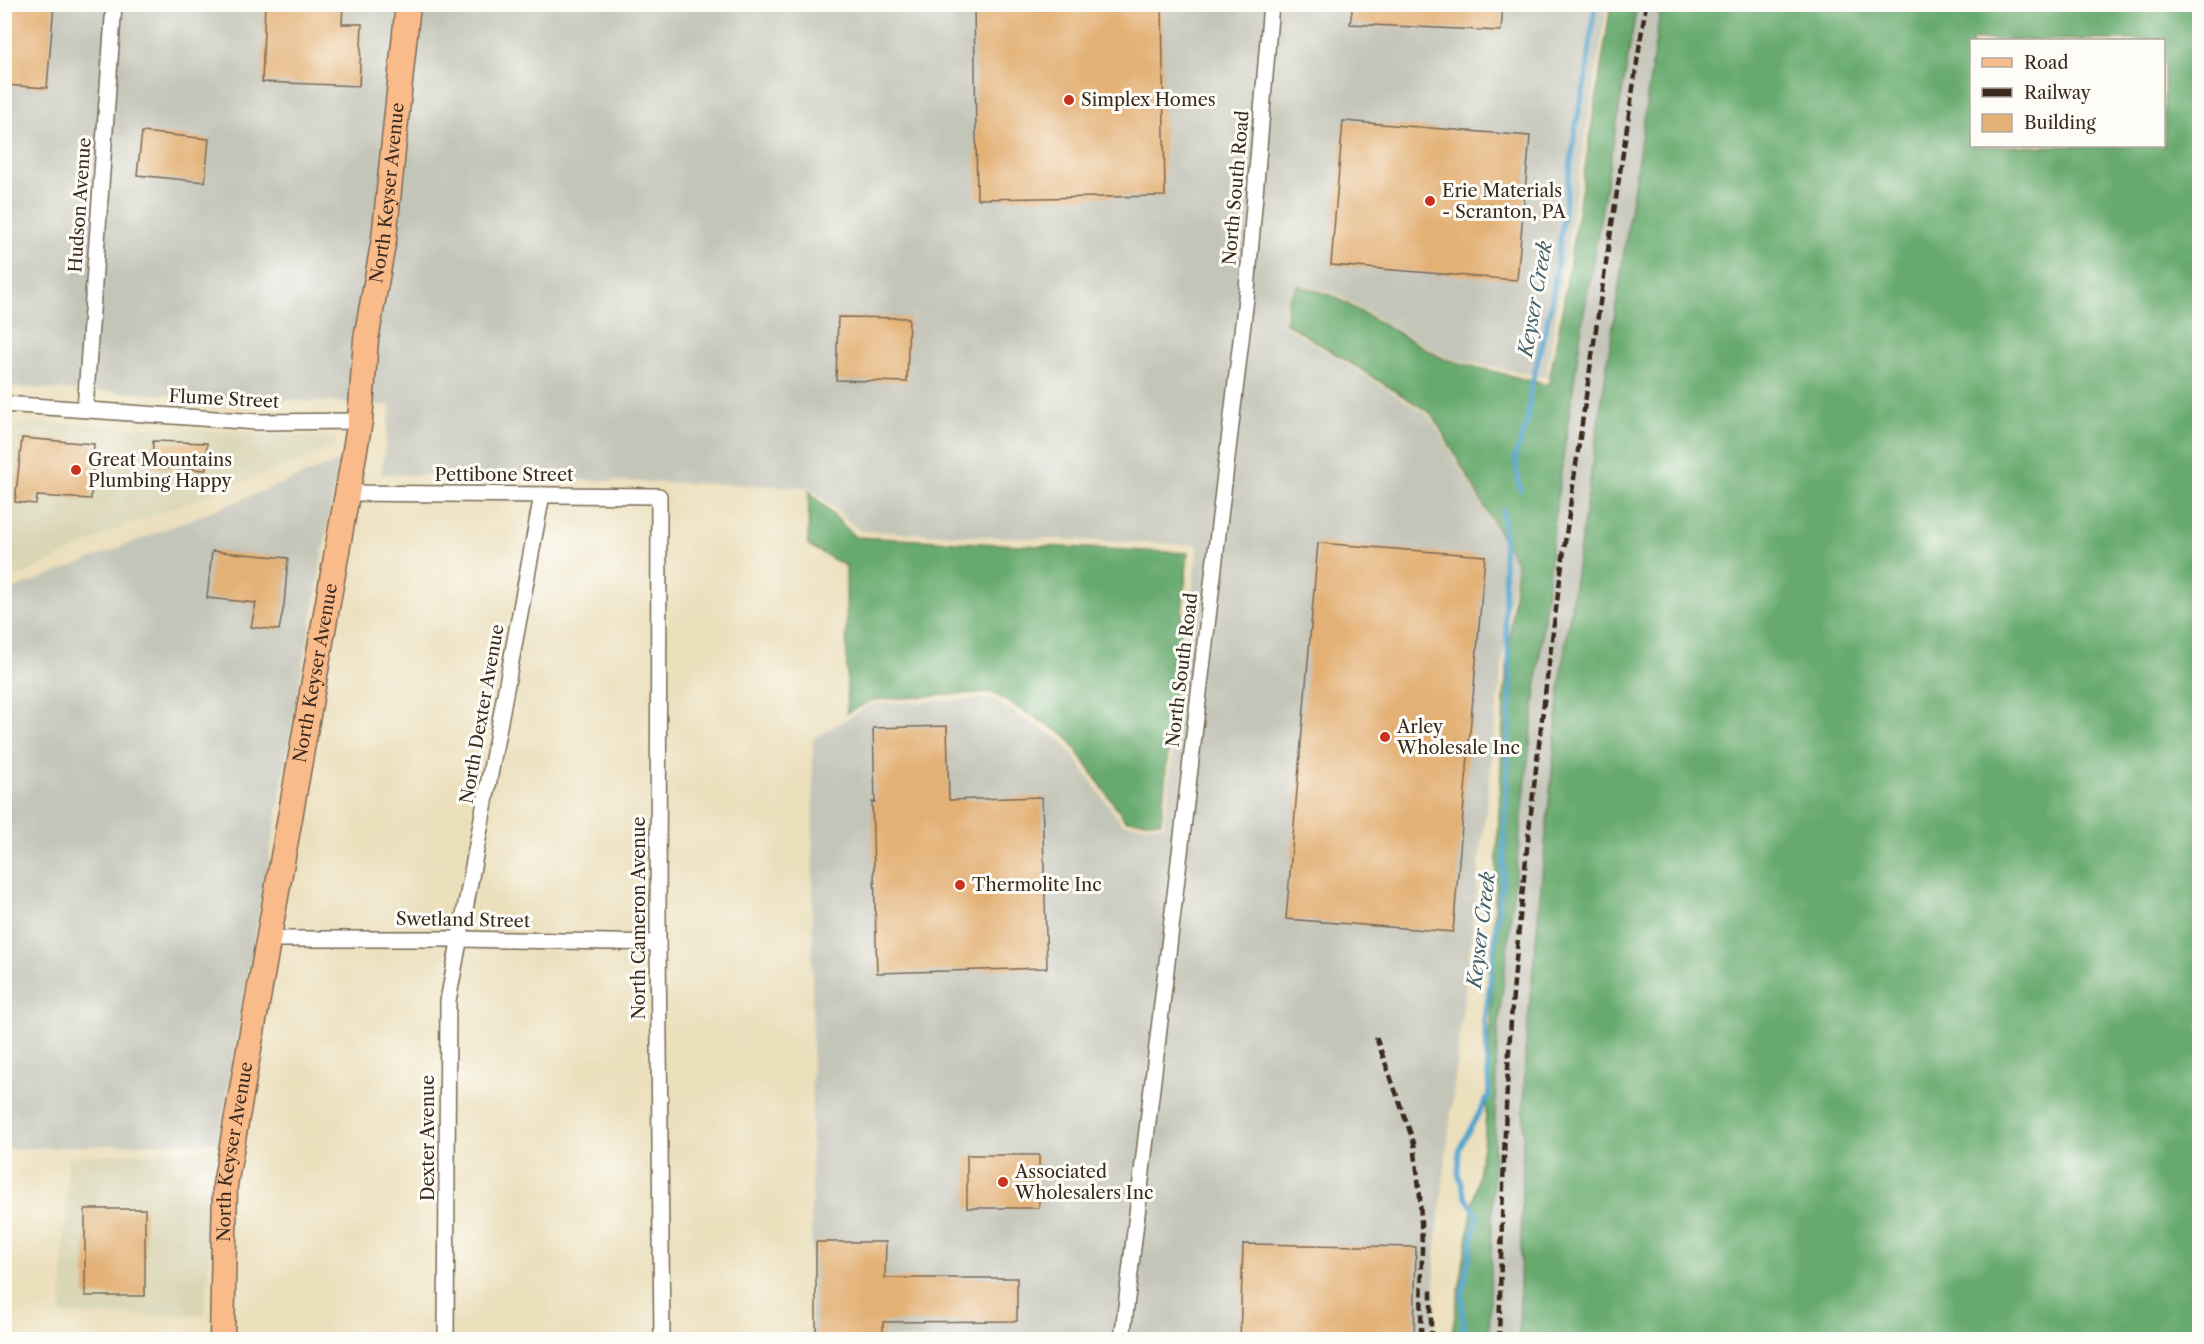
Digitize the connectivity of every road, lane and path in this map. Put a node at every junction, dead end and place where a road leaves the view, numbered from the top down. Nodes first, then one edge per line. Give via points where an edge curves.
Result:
1 (114, 4) edge
2 (408, 4) edge
3 (1270, 4) edge
4 (4, 404) edge
5 (85, 409) junction
6 (360, 421) junction
7 (349, 493) junction
8 (542, 495) junction
9 (658, 496) joint
10 (268, 939) junction
11 (461, 939) junction
12 (658, 943) junction
13 (222, 1340) edge
14 (446, 1340) edge
15 (662, 1340) edge
16 (1122, 1340) edge

1 - 5 street, Hudson Avenue
2 - 6 main road, North Keyser Avenue via 384,239 366,339
3 - 16 street, North South Road via 1247,290
4 - 5 street, Flume Street
5 - 6 street, Flume Street via 257,422
6 - 7 main road, North Keyser Avenue
7 - 8 street, Pettibone Street
7 - 10 main road, North Keyser Avenue
8 - 9 street, Pettibone Street
8 - 11 street, North Dexter Avenue
9 - 12 street, North Cameron Avenue
10 - 11 street, Swetland Street
10 - 13 main road, North Keyser Avenue via 225,1185
11 - 12 street, Swetland Street
11 - 14 street, Dexter Avenue via 448,1001
12 - 15 street, North Cameron Avenue

